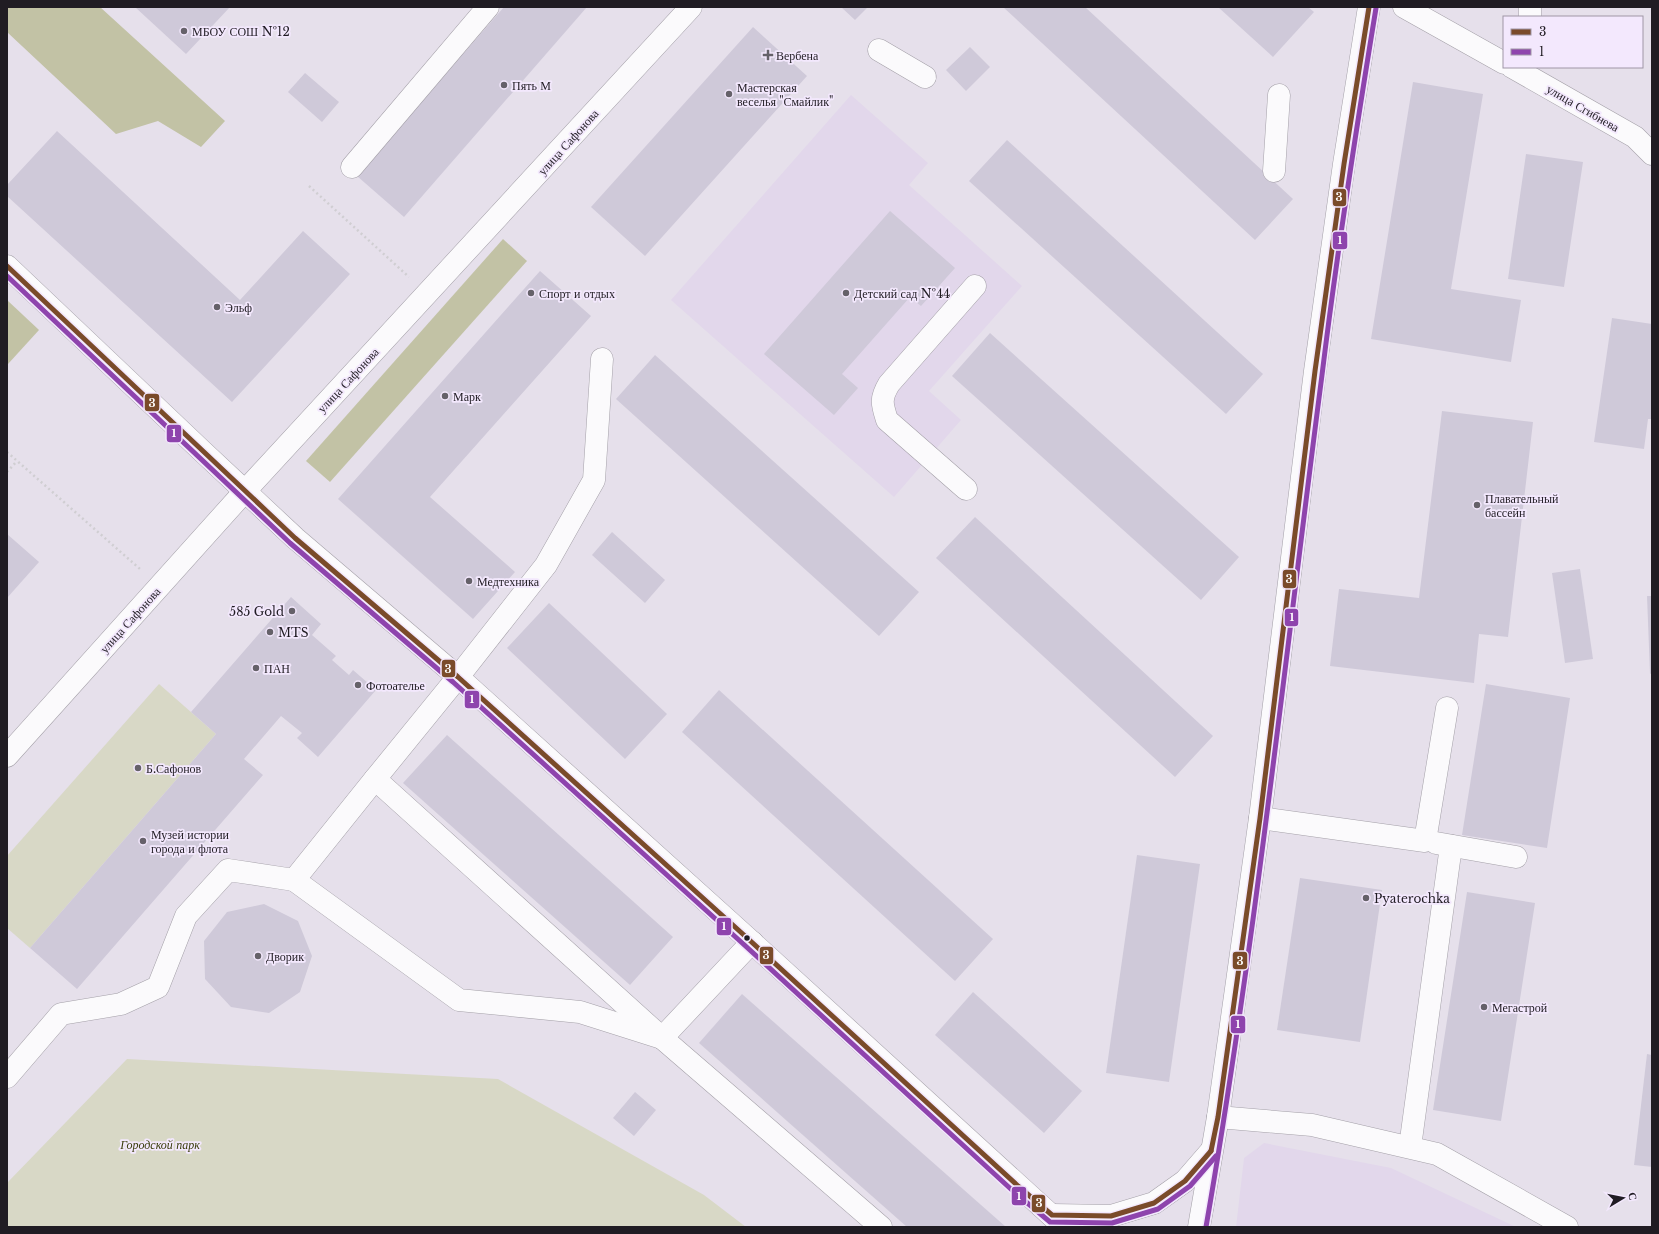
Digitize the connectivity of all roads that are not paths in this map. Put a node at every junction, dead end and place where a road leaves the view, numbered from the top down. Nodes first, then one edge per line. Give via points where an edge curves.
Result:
1 (488, 7) edge
2 (692, 7) edge
3 (1369, 7) edge
4 (1404, 7) edge
5 (879, 50) dead end
6 (1503, 62) edge
7 (1516, 68) edge
8 (1533, 73) edge
9 (925, 77) dead end
10 (1279, 95) dead end
11 (1652, 154) edge
12 (352, 166) dead end
13 (1274, 171) dead end
14 (7, 266) edge
15 (975, 286) dead end
16 (602, 359) dead end
17 (966, 490) dead end
18 (246, 491) junction
19 (458, 677) junction
20 (1447, 708) dead end
21 (7, 756) edge
22 (376, 779) junction
23 (1260, 818) junction
24 (1425, 841) junction
25 (1451, 846) junction
26 (1516, 857) dead end
27 (294, 880) junction
28 (752, 942) junction
29 (662, 1038) junction
30 (7, 1077) edge
31 (1218, 1117) junction
32 (1410, 1147) junction
33 (1211, 1151) junction
34 (1058, 1221) edge
35 (881, 1227) edge
36 (1199, 1227) edge
37 (1567, 1227) edge

1 - 12 street
2 - 18 street, улица Сафонова
3 - 23 street via 1315,371
4 - 6 street
5 - 9 street
7 - 8 street, улица Сгибнева
8 - 11 street, улица Сгибнева via 1635,137
10 - 13 street
14 - 18 street
15 - 17 street via 889,384 882,404 887,420
16 - 19 street via 594,480 546,565
18 - 19 street via 295,538
18 - 21 street, улица Сафонова
19 - 22 street
19 - 28 street
20 - 24 street
22 - 27 street
22 - 29 street
23 - 24 street
23 - 31 street
24 - 25 street
25 - 26 street
25 - 32 street
27 - 29 street via 459,1000 580,1012
27 - 30 street via 228,870 186,916 158,988 121,1004 61,1014
28 - 29 street
28 - 34 street
29 - 35 street
31 - 32 street via 1312,1125
31 - 33 street
32 - 37 street via 1437,1154
33 - 34 street via 1185,1180 1154,1203 1111,1216
33 - 36 street

